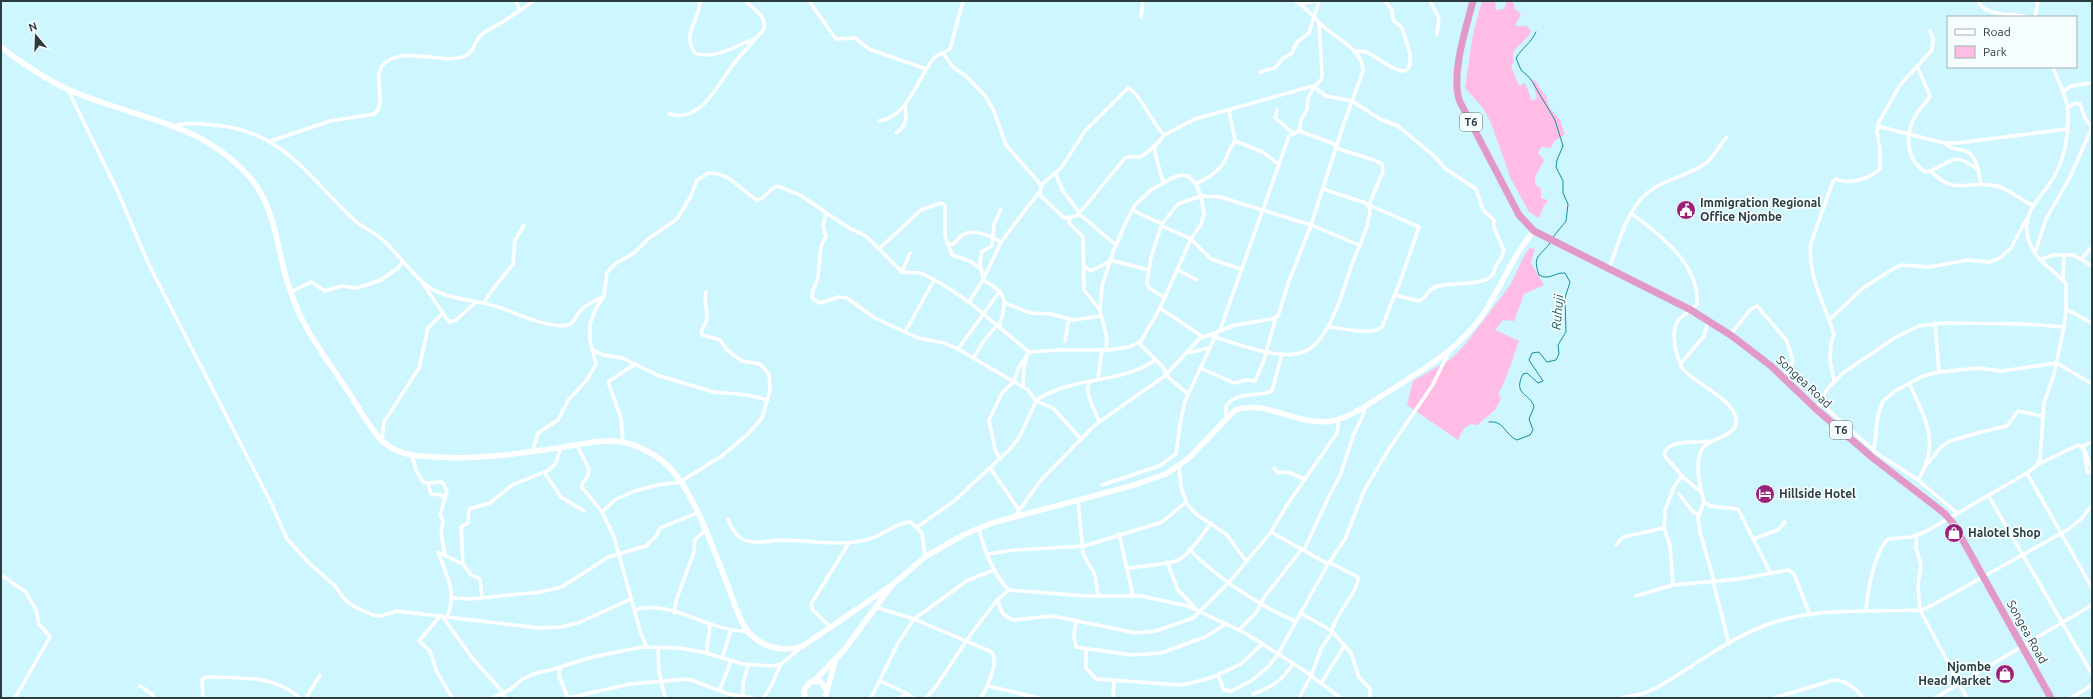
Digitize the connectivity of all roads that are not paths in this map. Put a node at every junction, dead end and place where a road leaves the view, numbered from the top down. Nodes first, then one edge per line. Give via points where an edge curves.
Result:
1 (515, 1) edge
2 (534, 1) edge
3 (700, 1) edge
4 (745, 1) edge
5 (809, 1) edge
6 (963, 1) edge
7 (1143, 1) edge
8 (1295, 1) edge
9 (1318, 1) edge
10 (1386, 1) edge
11 (1430, 1) edge
12 (1472, 1) edge
13 (1978, 1) edge
14 (1982, 1) edge
15 (2038, 1) edge
16 (1301, 4) junction
17 (1980, 6) junction
18 (519, 10) junction
19 (1988, 11) junction
20 (1314, 16) junction
21 (1989, 16) edge
22 (2020, 16) edge
23 (2035, 16) edge
24 (1141, 17) dead end
25 (1319, 23) junction
26 (1930, 31) dead end
27 (1437, 34) dead end
28 (758, 37) junction
29 (1, 47) edge
30 (1354, 51) junction
31 (943, 53) junction
32 (1918, 66) junction
33 (2053, 68) edge
34 (926, 70) junction
35 (1260, 72) dead end
36 (2092, 83) edge
37 (1315, 86) junction
38 (68, 90) junction
39 (2063, 92) junction
40 (1352, 101) junction
41 (906, 105) junction
42 (2068, 108) junction
43 (1229, 110) junction
44 (1277, 110) dead end
45 (669, 114) dead end
46 (879, 121) dead end
47 (174, 126) junction
48 (1878, 126) junction
49 (2067, 129) junction
50 (1299, 131) junction
51 (896, 133) dead end
52 (1293, 133) junction
53 (1910, 133) junction
54 (1164, 135) junction
55 (1727, 137) dead end
56 (271, 141) junction
57 (1235, 141) junction
58 (1158, 142) junction
59 (1944, 143) junction
60 (1337, 147) junction
61 (1278, 164) junction
62 (1978, 169) junction
63 (1931, 171) junction
64 (1055, 173) junction
65 (1163, 182) junction
66 (1196, 184) junction
67 (1981, 184) junction
68 (1041, 185) junction
69 (1323, 189) junction
70 (1039, 192) junction
71 (1201, 196) junction
72 (2032, 205) junction
73 (1369, 206) junction
74 (1001, 209) dead end
75 (1132, 210) junction
76 (1263, 211) junction
77 (826, 213) junction
78 (1631, 213) junction
79 (1078, 214) junction
80 (1070, 218) junction
81 (2028, 218) junction
82 (524, 225) dead end
83 (1162, 225) junction
84 (1311, 225) junction
85 (1534, 230) junction
86 (993, 237) junction
87 (1192, 239) junction
88 (1001, 242) junction
89 (947, 244) junction
90 (1116, 245) junction
91 (1359, 245) junction
92 (2092, 247) edge
93 (880, 248) junction
94 (910, 253) dead end
95 (2035, 253) junction
96 (2064, 255) junction
97 (2082, 258) junction
98 (2040, 260) junction
99 (403, 261) junction
100 (1110, 261) junction
101 (2092, 266) edge
102 (1085, 267) junction
103 (1609, 268) junction
104 (981, 269) junction
105 (1241, 269) junction
106 (1148, 270) junction
107 (1178, 270) junction
108 (902, 272) junction
109 (934, 280) junction
110 (983, 280) junction
111 (1197, 280) dead end
112 (422, 281) junction
113 (2063, 281) junction
114 (1000, 291) junction
115 (291, 292) junction
116 (706, 292) dead end
117 (1395, 295) junction
118 (604, 296) junction
119 (1165, 298) junction
120 (476, 302) junction
121 (484, 302) junction
122 (969, 302) junction
123 (1005, 303) junction
124 (1160, 308) junction
125 (2066, 309) junction
126 (1100, 310) junction
127 (1691, 310) junction
128 (443, 313) junction
129 (984, 315) junction
130 (1101, 316) junction
131 (1069, 318) junction
132 (1276, 318) junction
133 (1829, 320) junction
134 (1708, 321) junction
135 (1935, 323) junction
136 (2092, 323) edge
137 (998, 326) junction
138 (1329, 327) junction
139 (2064, 327) junction
140 (905, 332) junction
141 (1219, 332) junction
142 (1730, 335) junction
143 (1213, 336) junction
144 (1202, 337) junction
145 (1065, 341) dead end
146 (1139, 343) junction
147 (1209, 348) junction
148 (958, 349) junction
149 (1451, 349) junction
150 (593, 350) junction
151 (1104, 350) junction
152 (1267, 352) junction
153 (1029, 353) junction
154 (1188, 353) junction
155 (1282, 354) junction
156 (974, 357) junction
157 (1155, 360) junction
158 (2057, 362) junction
159 (635, 364) junction
160 (1680, 364) junction
161 (1200, 368) junction
162 (1939, 372) junction
163 (1166, 375) junction
164 (1784, 378) junction
165 (1098, 379) junction
166 (1014, 381) junction
167 (1834, 381) junction
168 (1089, 382) junction
169 (1909, 383) junction
170 (2092, 384) edge
171 (1023, 387) junction
172 (1187, 393) junction
173 (768, 400) junction
174 (1036, 401) junction
175 (1818, 405) junction
176 (1365, 406) junction
177 (2042, 416) junction
178 (1226, 418) junction
179 (1339, 419) junction
180 (1099, 421) junction
181 (1081, 439) junction
182 (382, 441) junction
183 (1711, 441) junction
184 (2092, 442) edge
185 (623, 443) junction
186 (577, 445) junction
187 (561, 447) junction
188 (2083, 448) junction
189 (532, 452) junction
190 (1874, 454) junction
191 (412, 455) junction
192 (1000, 459) junction
193 (2037, 465) junction
194 (1179, 467) junction
195 (1925, 467) junction
196 (990, 468) junction
197 (1274, 468) dead end
198 (2092, 469) edge
199 (544, 472) junction
200 (2092, 472) edge
201 (2027, 473) junction
202 (1682, 476) junction
203 (1305, 479) junction
204 (1918, 480) junction
205 (680, 482) junction
206 (428, 483) junction
207 (1102, 485) dead end
208 (1679, 494) dead end
209 (1703, 495) junction
210 (1988, 496) junction
211 (444, 498) junction
212 (1078, 500) junction
213 (1186, 502) junction
214 (1704, 502) junction
215 (2092, 505) edge
216 (1019, 510) junction
217 (584, 511) dead end
218 (602, 512) junction
219 (697, 513) junction
220 (1957, 513) junction
221 (1699, 515) junction
222 (1015, 516) junction
223 (728, 518) dead end
224 (1948, 518) junction
225 (1785, 522) dead end
226 (1211, 523) junction
227 (918, 527) junction
228 (979, 528) junction
229 (1664, 528) junction
230 (705, 530) junction
231 (1271, 532) junction
232 (1119, 534) junction
233 (2060, 534) junction
234 (1917, 535) junction
235 (1753, 539) junction
236 (849, 542) junction
237 (1616, 545) dead end
238 (1082, 547) junction
239 (1190, 549) junction
240 (1303, 549) junction
241 (988, 554) junction
242 (445, 555) junction
243 (2024, 555) junction
244 (619, 556) junction
245 (924, 557) junction
246 (1246, 561) junction
247 (1167, 562) junction
248 (1329, 563) junction
249 (464, 564) junction
250 (1128, 568) junction
251 (994, 570) junction
252 (1770, 572) junction
253 (1, 575) edge
254 (1984, 577) junction
255 (1713, 581) junction
256 (1228, 583) junction
257 (892, 585) junction
258 (1673, 585) junction
259 (2092, 588) edge
260 (1009, 590) junction
261 (1133, 595) junction
262 (1098, 596) junction
263 (1636, 596) dead end
264 (482, 597) junction
265 (452, 598) junction
266 (631, 599) junction
267 (997, 600) junction
268 (1261, 603) junction
269 (2092, 605) edge
270 (875, 607) junction
271 (1195, 609) junction
272 (635, 610) junction
273 (1866, 610) junction
274 (1920, 610) junction
275 (1201, 611) junction
276 (674, 613) junction
277 (1300, 613) junction
278 (1810, 615) junction
279 (441, 616) junction
280 (447, 616) junction
281 (914, 619) junction
282 (1076, 620) junction
283 (1296, 621) junction
284 (2062, 623) junction
285 (709, 624) junction
286 (1226, 624) junction
287 (831, 628) junction
288 (731, 630) junction
289 (1239, 630) junction
290 (1332, 631) junction
291 (750, 633) junction
292 (966, 642) junction
293 (1262, 644) junction
294 (1730, 644) junction
295 (1345, 645) junction
296 (2022, 645) junction
297 (802, 646) junction
298 (647, 647) junction
299 (658, 648) junction
300 (1086, 649) junction
301 (708, 654) junction
302 (1278, 654) junction
303 (722, 658) junction
304 (731, 661) junction
305 (835, 661) junction
306 (1293, 663) junction
307 (748, 664) junction
308 (781, 664) junction
309 (560, 668) junction
310 (2092, 674) edge
311 (320, 675) dead end
312 (1218, 675) junction
313 (1311, 676) junction
314 (1114, 680) junction
315 (814, 681) junction
316 (880, 681) junction
317 (661, 682) junction
318 (1321, 684) junction
319 (1959, 684) junction
320 (2092, 685) edge
321 (140, 686) dead end
322 (988, 686) junction
323 (826, 689) junction
324 (720, 690) junction
325 (503, 692) junction
326 (908, 694) junction
327 (1253, 694) dead end
328 (743, 697) junction
329 (804, 697) edge
330 (15, 698) edge
331 (154, 698) edge
332 (203, 698) edge
333 (300, 698) edge
334 (306, 698) edge
335 (452, 698) edge
336 (492, 698) edge
337 (505, 698) edge
338 (568, 698) edge
339 (665, 698) edge
340 (752, 698) edge
341 (764, 698) edge
342 (825, 698) edge
343 (871, 698) edge
344 (899, 698) edge
345 (914, 698) edge
346 (926, 698) edge
347 (982, 698) edge
348 (1040, 698) edge
349 (1113, 698) edge
350 (1299, 698) edge
351 (1341, 698) edge
352 (1370, 698) edge
353 (1621, 698) edge
354 (1774, 698) edge
355 (1863, 698) edge
356 (1935, 698) edge
357 (1967, 698) edge
358 (2051, 698) edge
359 (2071, 698) edge

1 - 18 street
2 - 18 street
3 - 28 street via 689,33 695,52 706,55
4 - 28 street via 765,22 764,29
5 - 34 street via 836,39 855,38 869,49
6 - 31 street via 952,44
7 - 24 street
8 - 16 street
9 - 16 street
9 - 20 street
10 - 30 street via 1392,10 1393,20 1402,30 1410,50 1408,68 1396,71 1366,52
11 - 27 street via 1439,18
12 - 85 highway, T6 via 1456,88 1458,97 1519,215
13 - 17 street
14 - 17 street
15 - 23 street
16 - 20 street
17 - 19 street
18 - 56 street via 480,36 469,54 464,57 404,56 384,63 379,72 378,107 374,114 330,121
19 - 21 street
19 - 22 street
20 - 25 street
20 - 35 street via 1309,32 1297,42 1292,53 1284,57 1272,70
25 - 30 street
25 - 37 street via 1322,75
26 - 32 street via 1933,39 1932,50
28 - 45 street via 734,63 703,105 688,115
29 - 38 main road via 34,71
30 - 40 street via 1363,71
31 - 34 street via 938,55
31 - 68 street via 952,67 966,76 985,96 993,109 1006,145
32 - 48 street via 1893,95
32 - 53 street via 1930,96 1914,117
33 - 39 street
34 - 41 street
36 - 39 street via 2071,86
37 - 40 street via 1330,98
37 - 43 street via 1257,100
37 - 50 street via 1308,99
38 - 47 main road
38 - 279 street via 118,192 149,265 287,539 335,586 345,600 355,607 378,615 396,611
39 - 42 street
40 - 60 street
40 - 117 street via 1398,126 1446,169 1476,189 1483,210 1494,220 1494,228 1504,250 1493,275 1485,280 1471,284 1455,282 1436,286 1419,301
41 - 46 street via 895,116
41 - 51 street via 904,126
42 - 49 street
42 - 95 street via 2075,102 2080,104 2091,130 2070,177 2046,219
43 - 54 street via 1195,119
43 - 57 street
44 - 52 street via 1275,118
47 - 56 street via 189,123 222,125
47 - 115 main road via 210,143 240,167 258,188 273,223
48 - 53 street
48 - 133 street via 1880,169 1851,182 1834,180 1811,243 1809,253 1812,277
49 - 59 street
49 - 72 street via 2060,165
50 - 52 street
50 - 60 street
52 - 61 street via 1286,141
53 - 59 street
53 - 63 street via 1908,147 1912,158 1925,172
54 - 58 street
54 - 64 street via 1152,121 1148,110 1128,88 1085,131
55 - 78 street via 1706,163 1651,190
56 - 99 street via 314,177 354,220 376,233
57 - 61 street via 1263,152
57 - 66 street via 1228,149 1224,162 1213,174
58 - 65 street via 1155,153
58 - 79 street via 1145,154 1125,158
59 - 62 street via 1950,148 1971,154
60 - 69 street
60 - 73 street via 1382,164 1383,171
61 - 76 street
62 - 63 street via 1958,159
62 - 67 street
63 - 67 street via 1938,178 1954,186
64 - 68 street
64 - 79 street
65 - 66 street via 1184,175
65 - 75 street via 1143,196
66 - 71 street
67 - 72 street via 1998,186
68 - 70 street
69 - 73 street
69 - 84 street
70 - 80 street via 1063,217
70 - 88 street
71 - 76 street via 1221,198
71 - 83 street via 1178,204
71 - 87 street via 1204,214
72 - 81 street
73 - 91 street via 1369,216
73 - 117 street via 1418,227
74 - 86 street via 995,219
75 - 83 street
75 - 90 street
76 - 84 street
76 - 105 street
77 - 93 street via 866,236
77 - 118 street via 800,195 784,188 774,187 761,200 757,200 731,179 708,173 697,180 677,219 607,272
77 - 140 street via 823,226 826,237 822,243 818,275 811,293 813,299 820,303 839,297 847,298 875,318
78 - 103 street
78 - 127 street via 1670,244 1682,260 1693,281 1697,299 1697,304
79 - 80 street
79 - 90 street
80 - 102 street via 1069,223 1083,237
81 - 95 street via 2027,235
81 - 133 street via 2017,238 2000,258 1990,262 1968,260 1929,267 1902,264 1863,288
82 - 121 street via 515,244 513,264 503,279 494,285
83 - 87 street
83 - 106 street
84 - 91 street
84 - 132 street
85 - 103 highway, Songea Road / T6
85 - 149 main road via 1482,315 1472,329
86 - 88 street
86 - 89 street via 969,233 960,236 953,244
86 - 104 street via 992,246 980,253
87 - 105 street via 1211,259
87 - 107 street
88 - 110 street
89 - 93 street via 946,211 945,205 941,203 921,210
89 - 104 street via 955,258 970,261
90 - 100 street
91 - 138 street
92 - 97 street
93 - 108 street
94 - 108 street
95 - 98 street
96 - 97 street
96 - 98 street via 2053,255
96 - 113 street
97 - 101 street
98 - 113 street
99 - 112 street
99 - 115 street via 384,278 362,287 342,286 324,291 311,282
100 - 102 street via 1094,271
100 - 106 street
100 - 126 street via 1102,286
102 - 126 street via 1085,292
103 - 127 highway, Songea Road / T6
104 - 110 street
105 - 141 street
106 - 119 street via 1147,285
107 - 111 street
107 - 119 street
108 - 109 street via 921,273
109 - 122 street
109 - 140 street
110 - 114 street
110 - 122 street
112 - 120 street via 434,290
112 - 128 street
113 - 125 street via 2067,289
114 - 123 street
114 - 129 street
115 - 182 main road via 306,326
116 - 173 street via 704,302 707,316 701,334 720,340 727,350 742,361 763,365 770,379
117 - 138 street via 1383,325 1378,329 1357,331
118 - 121 street via 586,306 570,324 561,325 526,317
118 - 150 street via 590,324
119 - 124 street
120 - 121 street
120 - 128 street via 454,321 449,322
122 - 129 street
123 - 131 street via 1036,314
123 - 137 street
124 - 144 street
124 - 146 street
125 - 136 street
125 - 139 street
126 - 130 street
127 - 134 highway, Songea Road / T6
127 - 160 street via 1678,322 1674,330
128 - 182 street via 428,328 418,368 384,422
129 - 137 street
129 - 148 street
130 - 131 street via 1077,320
130 - 151 street via 1107,340
131 - 145 street
132 - 141 street via 1235,325
132 - 152 street
133 - 167 street via 1834,336 1830,359
134 - 142 highway, Songea Road / T6
134 - 160 street via 1704,336
135 - 139 street
135 - 162 street
135 - 167 street via 1919,326 1896,337
137 - 153 street
137 - 156 street via 985,339
138 - 155 street via 1309,349 1298,354
139 - 158 street
140 - 148 street
141 - 143 street
142 - 164 highway, Songea Road / T6
142 - 164 street via 1757,306 1787,341 1793,361
143 - 144 street
143 - 147 street
143 - 152 street
144 - 154 street
146 - 151 street
146 - 157 street
147 - 154 street
147 - 161 street
148 - 156 street
149 - 176 main road via 1431,365
149 - 248 street via 1432,386 1364,491 1350,528
150 - 159 street
150 - 189 street via 596,362 591,374 570,396 556,422 538,434
151 - 153 street
151 - 165 street
152 - 155 street
152 - 161 street via 1254,381 1233,382
153 - 166 street
153 - 171 street via 1024,367
154 - 163 street
155 - 178 street via 1272,391 1254,393 1233,400 1226,406
156 - 166 street
157 - 163 street via 1162,366
157 - 165 street via 1130,372
158 - 162 street via 2002,371 1978,368
158 - 170 street
158 - 177 street
159 - 173 street via 657,375 714,392
159 - 185 street via 608,382 620,418
160 - 183 street via 1734,413 1736,423 1730,432
161 - 172 street
162 - 169 street
163 - 172 street
163 - 180 street
164 - 175 highway, Songea Road / T6
165 - 168 street
166 - 171 street
166 - 192 street via 1002,393 988,421
167 - 175 street
168 - 174 street via 1055,390
168 - 180 street via 1089,395
169 - 190 street via 1890,395 1881,405
169 - 195 street via 1929,430 1930,444
171 - 174 street via 1031,392
172 - 207 street via 1175,456 1159,466
173 - 205 street via 762,418 749,433 723,455
174 - 181 street via 1055,410
174 - 192 street via 1017,441
175 - 190 highway, Songea Road / T6
176 - 179 main road
176 - 240 street via 1342,473
177 - 193 street via 2041,452
177 - 195 street via 2018,411 2007,426 1946,444
178 - 179 main road via 1235,410 1251,407 1264,408 1303,421
178 - 194 main road
179 - 203 street via 1337,433
180 - 181 street
181 - 216 street via 1041,480
182 - 191 main road via 395,450
183 - 202 street via 1677,443 1666,449 1665,458
183 - 209 street via 1701,451 1699,459
184 - 188 street
185 - 186 main road via 615,441
185 - 205 main road via 644,449 669,467
186 - 187 main road
186 - 218 street via 589,469 581,486
187 - 189 main road
187 - 199 street via 556,463
188 - 193 street via 2076,446
188 - 198 street
188 - 200 street via 2085,468 2087,472
189 - 191 main road via 462,459
190 - 204 street
190 - 224 highway, Songea Road / T6
191 - 206 street via 416,471 423,482
192 - 196 street
193 - 201 street
194 - 212 main road via 1149,481
194 - 213 street
195 - 204 street
196 - 216 street
196 - 227 street via 952,503
197 - 203 street via 1278,473 1288,472
199 - 217 street via 561,497
199 - 249 street via 512,485 490,503 469,509 468,523 461,526
201 - 210 street
201 - 233 street
202 - 209 street
202 - 229 street via 1666,504
203 - 231 street
204 - 220 street
205 - 218 street via 635,491 616,499
205 - 219 main road
206 - 211 street via 431,494
206 - 211 street via 442,482 447,491
208 - 221 street via 1693,512
209 - 214 street
210 - 220 street
210 - 243 street
211 - 242 street via 440,515 443,521 441,533
212 - 222 main road
212 - 238 street
213 - 226 street via 1196,514
213 - 232 street via 1162,522
214 - 221 street
214 - 235 street via 1710,506 1738,509
215 - 233 street via 2082,518
216 - 222 street
218 - 244 street via 614,537
219 - 230 main road
219 - 244 street via 664,526 646,546
220 - 224 street
221 - 255 street via 1700,532
222 - 228 main road
223 - 236 street via 737,535 749,541
224 - 234 street
224 - 254 highway, Songea Road / T6
225 - 235 street via 1778,530
226 - 239 street
226 - 246 street via 1229,537
227 - 236 street via 909,522 870,539
227 - 245 street via 922,534
228 - 241 street
228 - 245 main road
229 - 237 street via 1623,537
229 - 258 street via 1670,545
230 - 276 street via 695,540 694,552
230 - 291 main road via 743,623
231 - 240 street
231 - 246 street
232 - 238 street
232 - 250 street
233 - 243 street
233 - 259 street
234 - 273 street via 1888,539 1884,542 1871,580
234 - 274 street via 1916,548 1921,565 1917,597
235 - 252 street
236 - 287 street via 811,604 813,610
238 - 241 street via 1014,550
238 - 262 street via 1085,558 1096,575
239 - 247 street via 1180,559
239 - 256 street
240 - 248 street
240 - 268 street
241 - 251 street
242 - 249 street
242 - 265 street via 438,552 451,587
243 - 254 street
243 - 284 street
244 - 264 street via 608,557 562,587 540,592
244 - 266 street
245 - 257 main road
246 - 256 street
247 - 250 street
247 - 271 street via 1178,590
248 - 277 street
248 - 290 street via 1356,575 1358,580 1337,616
249 - 264 street via 471,575 480,580
250 - 261 street
251 - 260 street
251 - 281 street via 968,580
252 - 255 street via 1739,579
252 - 278 street via 1792,571
253 - 330 street via 26,592 36,610 39,624 50,637
254 - 274 street
254 - 296 highway, Songea Road / T6
255 - 258 street
255 - 294 street
256 - 268 street
256 - 275 street
257 - 270 main road
257 - 287 main road
258 - 263 street
260 - 262 street
260 - 267 street
261 - 262 street
261 - 271 street
264 - 265 street
265 - 280 street
266 - 272 street
266 - 280 street via 588,620 560,627 524,626
267 - 282 street via 1003,614 1013,620 1049,616
267 - 292 street
268 - 283 street via 1278,614
268 - 289 street via 1256,613
269 - 284 street
270 - 281 street
270 - 305 main road
271 - 275 street
272 - 276 street via 655,608
272 - 298 street
273 - 274 street
273 - 278 street
274 - 319 street
275 - 282 street via 1190,619 1147,633
275 - 286 street
276 - 285 street
277 - 283 street
277 - 290 street
278 - 294 street via 1770,623
279 - 280 street
279 - 325 street via 473,659
279 - 335 street via 419,641 430,650 436,670
281 - 292 street
281 - 316 street via 898,643
282 - 300 street via 1075,646
283 - 302 street
284 - 296 street
284 - 310 street
285 - 288 street
285 - 301 street via 710,633 706,645
286 - 289 street
286 - 300 street via 1205,637 1161,653 1132,655
287 - 297 main road
288 - 291 street
288 - 303 street
289 - 293 street
290 - 295 street
290 - 313 street via 1321,649
291 - 297 main road via 766,644 780,649
292 - 322 street via 993,653 994,663
292 - 346 street via 938,685
293 - 302 street
293 - 312 street via 1241,664
294 - 353 street via 1656,688
295 - 318 street
295 - 352 street via 1353,657 1360,679 1370,689
296 - 319 street
296 - 358 highway, Songea Road / T6
297 - 308 street
298 - 299 street
298 - 309 street via 592,657
299 - 301 street
299 - 317 street
300 - 314 street via 1085,665 1092,676 1101,680
301 - 303 street
302 - 306 street
302 - 312 street via 1255,678 1231,691 1224,690
303 - 304 street
304 - 307 street
304 - 324 street
305 - 315 main road
305 - 323 main road
306 - 313 street
306 - 327 street via 1279,681
307 - 308 street via 768,667
307 - 328 street
308 - 341 street
309 - 325 street via 532,674
309 - 338 street via 560,676
311 - 334 street
312 - 314 street via 1181,684
313 - 318 street
313 - 350 street
314 - 349 street
315 - 323 main road via 822,683
315 - 329 main road via 806,685
316 - 326 street
316 - 343 street
317 - 324 street via 688,679
317 - 338 street via 630,684
317 - 339 street
318 - 351 street
319 - 356 street
319 - 357 street
320 - 359 street
321 - 331 street
322 - 347 street
322 - 348 street
323 - 342 main road
324 - 328 street
325 - 336 street
325 - 337 street
326 - 344 street
326 - 345 street
328 - 340 street
332 - 333 street via 202,679 207,677 256,678 282,686
354 - 355 street via 1834,680 1840,680 1853,688

